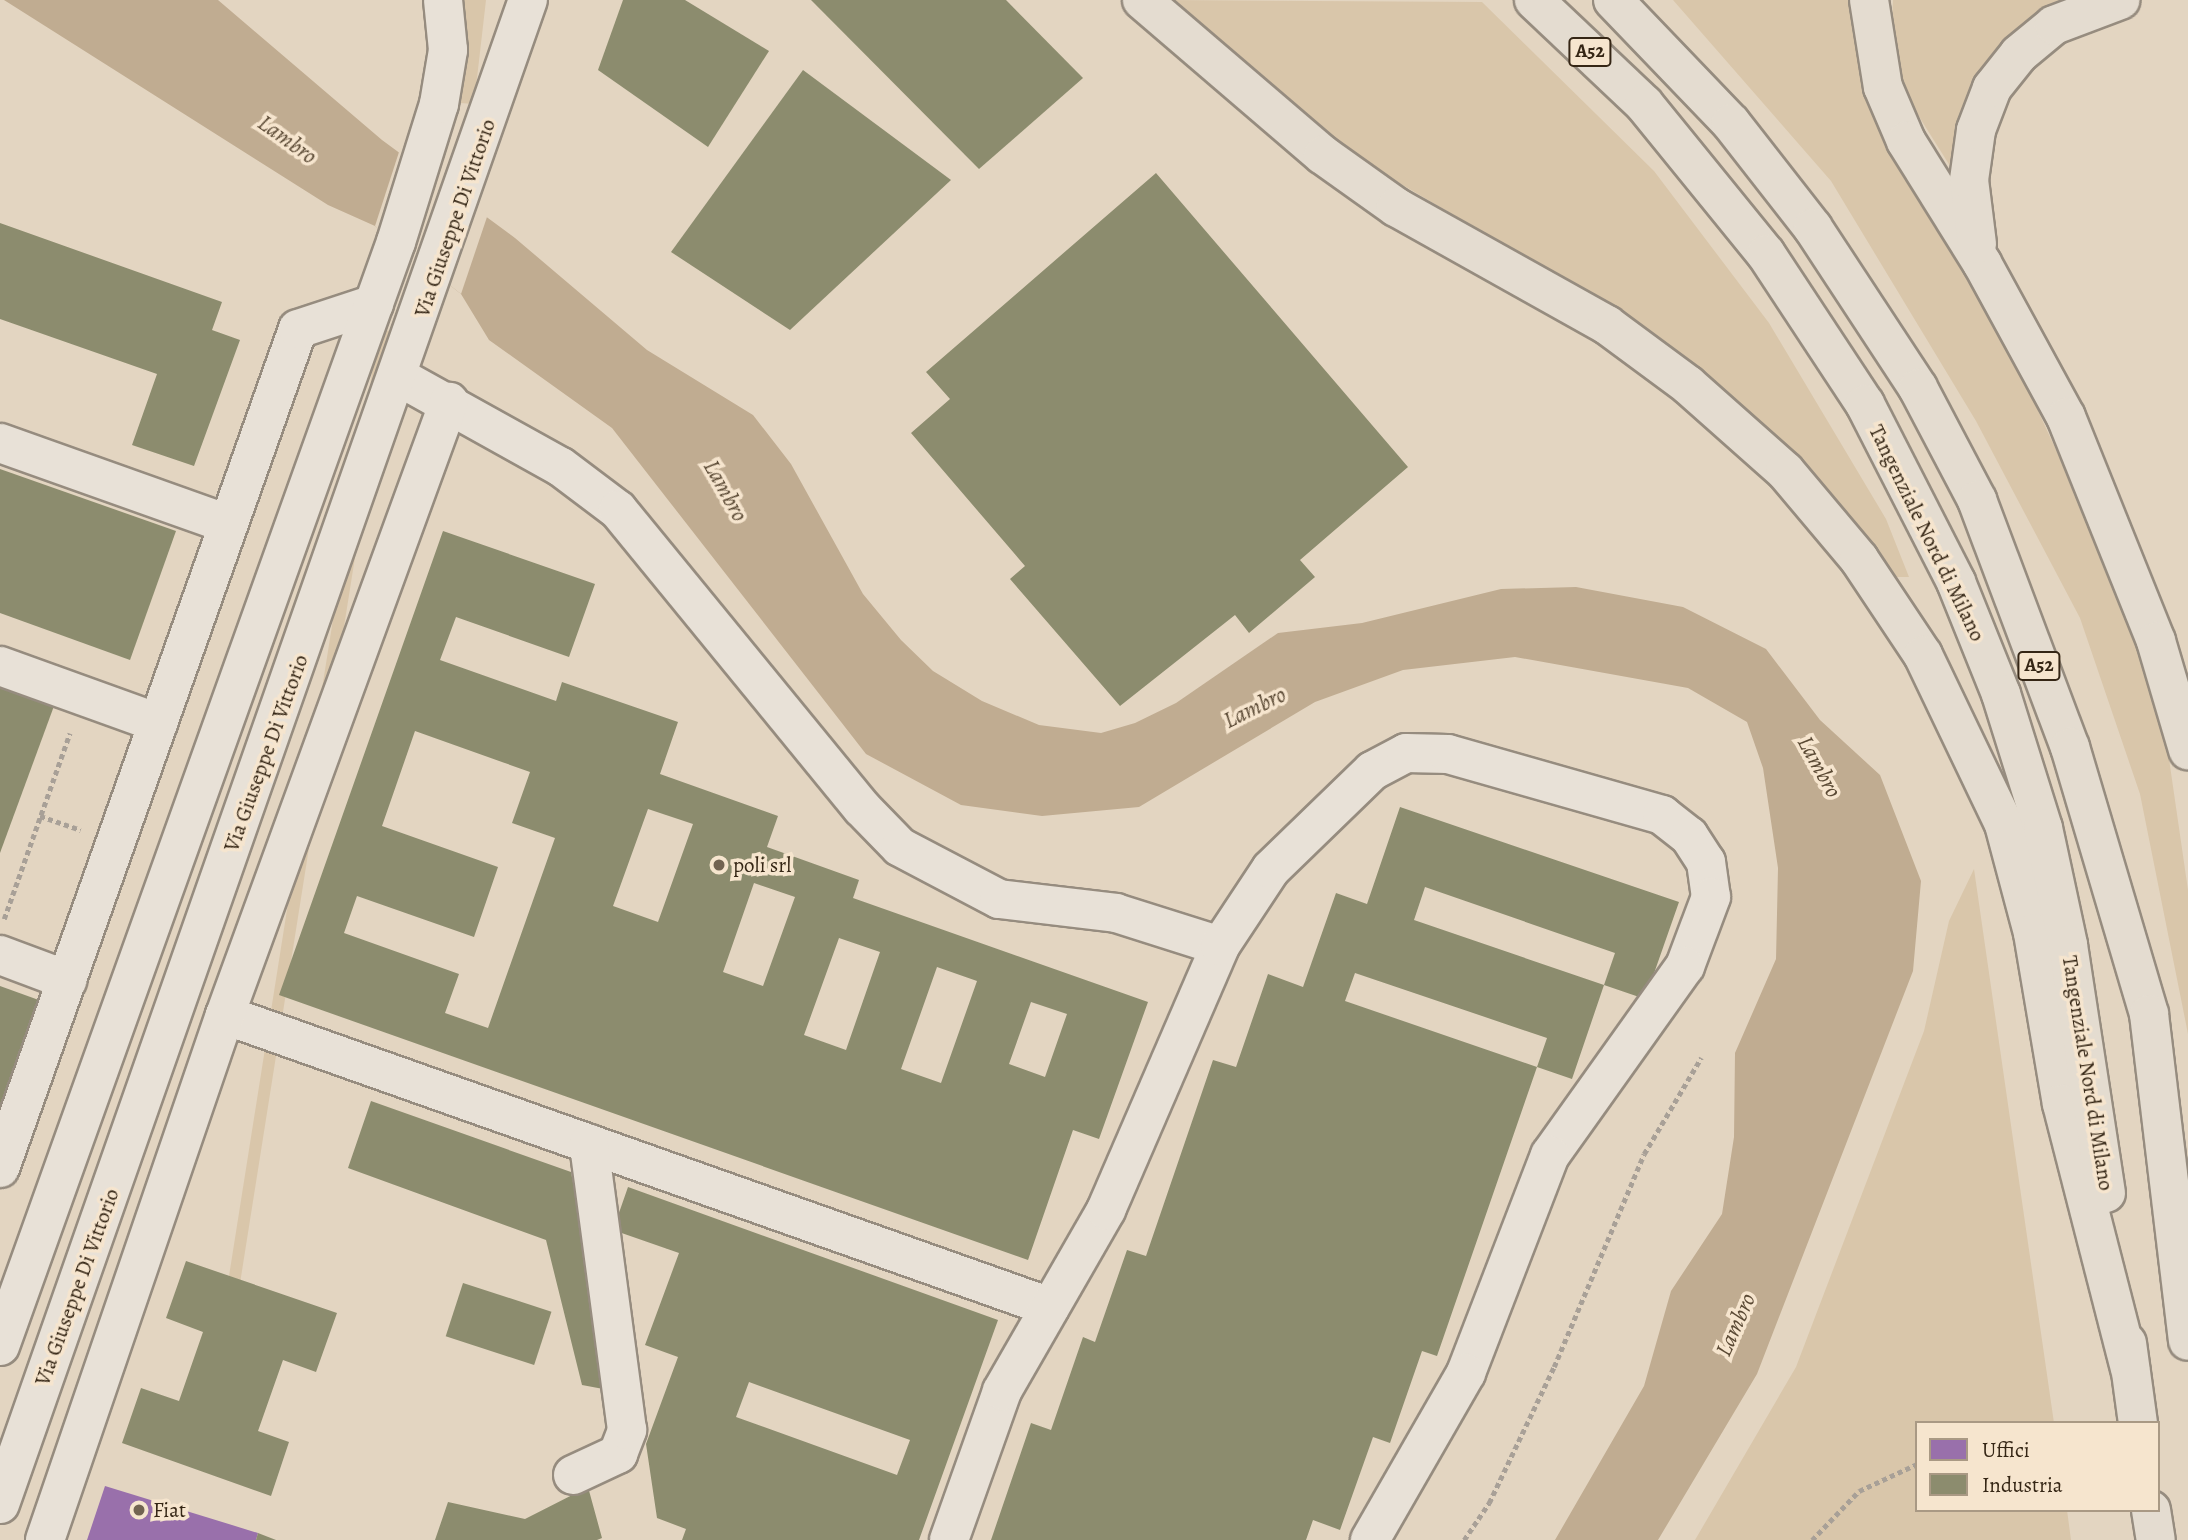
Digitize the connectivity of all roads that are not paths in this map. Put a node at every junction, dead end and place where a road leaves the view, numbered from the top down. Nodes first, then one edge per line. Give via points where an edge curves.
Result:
1 (443, 0) edge
2 (1142, 0) edge
3 (1534, 0) edge
4 (1613, 0) edge
5 (1869, 0) edge
6 (2120, 0) edge
7 (527, 4) edge
8 (1982, 263) junction
9 (374, 304) junction
10 (399, 377) junction
11 (449, 402) junction
12 (0, 443) edge
13 (228, 524) junction
14 (0, 666) edge
15 (158, 723) junction
16 (2188, 750) edge
17 (1220, 946) junction
18 (0, 955) edge
19 (66, 980) junction
20 (225, 1015) junction
21 (589, 1144) junction
22 (0, 1168) edge
23 (1050, 1307) junction
24 (2188, 1341) edge
25 (0, 1346) edge
26 (2130, 1368) junction
27 (2138, 1421) edge
28 (573, 1475) dead end
29 (0, 1504) edge
30 (2151, 1512) edge
31 (45, 1540) edge
32 (949, 1540) edge
33 (1370, 1540) edge
34 (2156, 1540) edge

1 - 9 street via 448,50 424,156
2 - 26 highway via 1323,155 1386,200 1607,326 1688,385 1785,471 1859,559 1923,655 2004,824 2033,933 2062,1104
3 - 26 highway, Tangenziale Nord di Milano / A52 via 1644,104 1766,254 1865,404 1956,582 2001,694 2046,841 2088,1064
4 - 24 highway, A52 via 1731,123 1813,228 1918,388 1977,500 2070,747 2149,1014
5 - 8 highway via 1883,86 1901,130
6 - 8 highway via 2054,25 2018,54 1992,88 1976,130 1969,180
7 - 10 street, Via Giuseppe Di Vittorio
8 - 16 highway via 2066,417 2122,547
9 - 13 street via 298,329
9 - 25 street
10 - 11 street
10 - 29 street, Via Giuseppe Di Vittorio
11 - 17 street via 562,467 618,510 862,808 900,846 999,899 1116,913
11 - 20 street
12 - 13 street
13 - 15 street
14 - 15 street
15 - 19 street
17 - 23 street via 1106,1210
17 - 33 street via 1270,869 1372,771 1406,753 1448,754 1662,815 1689,835 1706,862 1711,897 1685,966 1550,1155 1466,1373
18 - 19 street
19 - 22 street
20 - 21 street
20 - 31 street
21 - 23 street
21 - 28 street via 627,1430 618,1454
23 - 32 street via 1002,1391
26 - 27 highway, Tangenziale Nord di Milano / A52
30 - 34 highway

